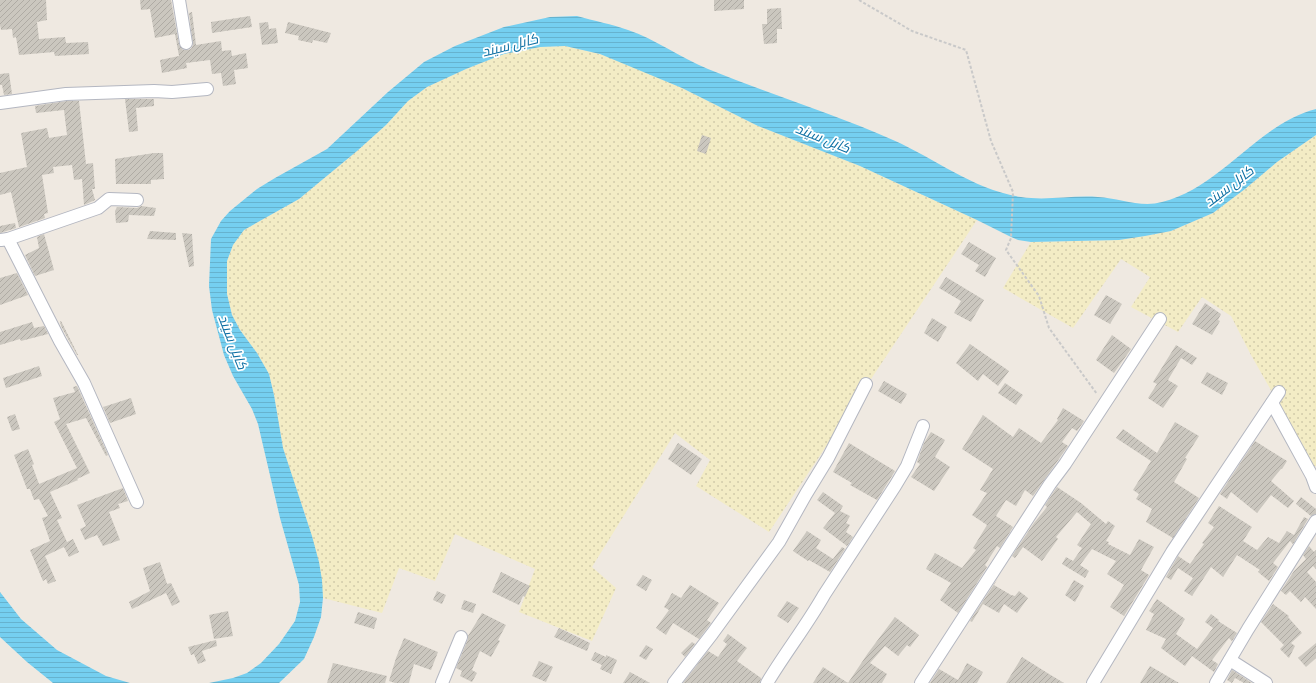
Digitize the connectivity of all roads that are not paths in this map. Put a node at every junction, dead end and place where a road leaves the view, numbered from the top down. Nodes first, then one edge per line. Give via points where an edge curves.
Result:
1 (179, 0) edge
2 (186, 43) dead end
3 (207, 89) dead end
4 (0, 103) edge
5 (137, 200) dead end
6 (4, 240) edge
7 (1160, 319) dead end
8 (866, 384) dead end
9 (1279, 392) dead end
10 (1272, 403) junction
11 (923, 426) dead end
12 (1316, 487) edge
13 (137, 502) dead end
14 (1316, 521) edge
15 (461, 637) dead end
16 (1230, 660) junction
17 (442, 683) edge
18 (674, 683) edge
19 (767, 683) edge
20 (921, 683) edge
21 (1093, 683) edge
22 (1216, 683) edge
23 (1266, 683) edge

1 - 2 street
3 - 4 street via 66,94
5 - 6 street via 109,199 98,208
6 - 13 street via 84,383
7 - 20 street
8 - 18 street via 828,458 779,542
9 - 10 street
10 - 12 street
10 - 21 street via 1172,552
11 - 19 street via 907,466 895,486
14 - 16 street
15 - 17 street
16 - 22 street
16 - 23 street

